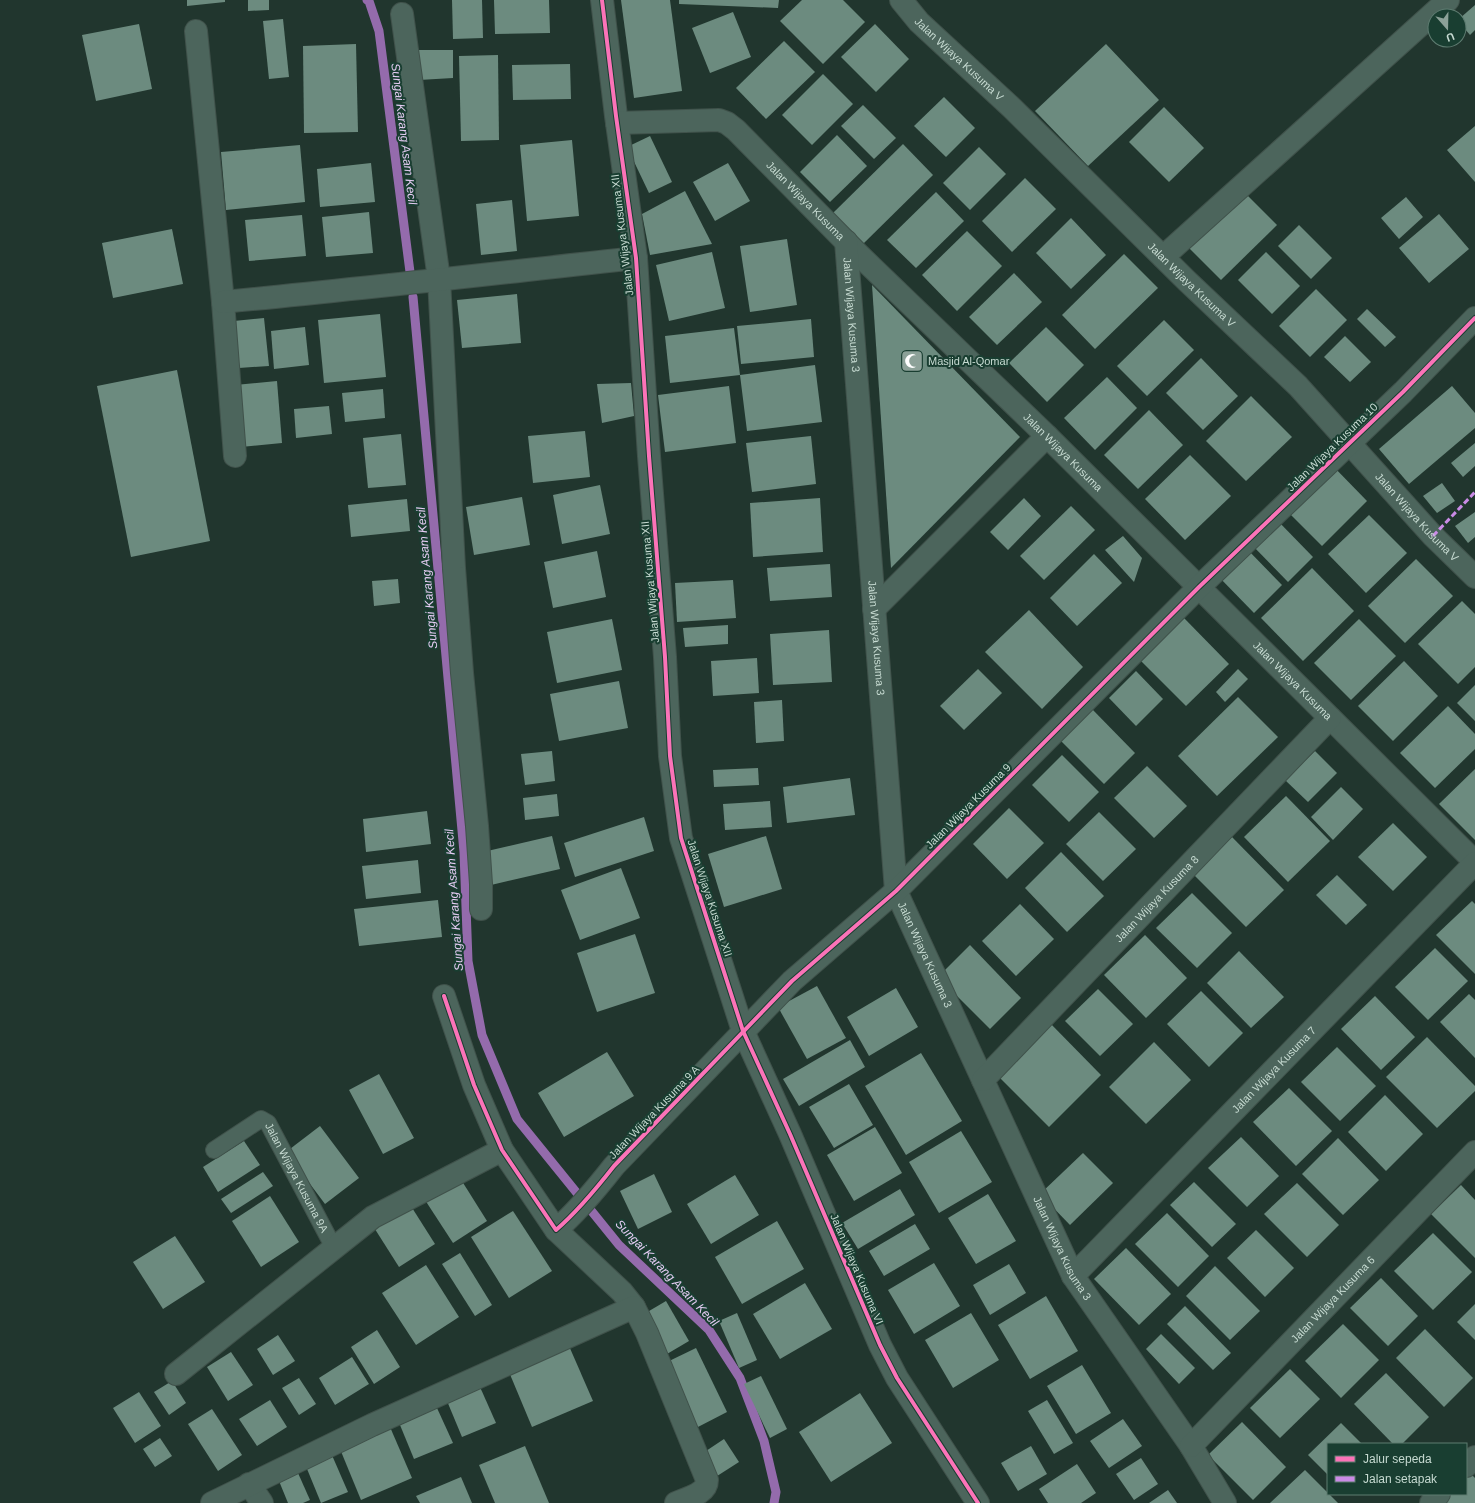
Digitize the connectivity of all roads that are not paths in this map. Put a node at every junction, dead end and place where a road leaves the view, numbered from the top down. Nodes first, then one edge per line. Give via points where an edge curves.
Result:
1 (602, 0) edge
2 (901, 0) edge
3 (1448, 0) edge
4 (402, 14) dead end
5 (196, 31) dead end
6 (617, 123) junction
7 (846, 241) junction
8 (1163, 257) junction
9 (636, 258) junction
10 (439, 279) junction
11 (223, 302) junction
12 (1475, 318) edge
13 (1047, 436) junction
14 (1349, 442) junction
15 (234, 456) dead end
16 (1475, 577) edge
17 (1199, 587) junction
18 (874, 609) junction
19 (1330, 718) junction
20 (1475, 863) edge
21 (896, 891) junction
22 (481, 909) dead end
23 (444, 996) dead end
24 (743, 1031) junction
25 (983, 1080) junction
26 (214, 1150) dead end
27 (502, 1150) junction
28 (1475, 1152) edge
29 (562, 1224) junction
30 (334, 1248) junction
31 (1073, 1276) junction
32 (634, 1307) junction
33 (176, 1374) dead end
34 (1191, 1446) junction
35 (1475, 1457) edge
36 (1467, 1465) edge
37 (249, 1484) junction
38 (1438, 1495) edge
39 (212, 1503) edge
40 (262, 1503) edge
41 (676, 1503) edge
42 (978, 1503) edge
43 (1225, 1503) edge
44 (1431, 1503) edge

1 - 6 street, Jalan Wijaya Kusuma XII
2 - 8 street, Jalan Wijaya Kusuma V via 919,22 1012,108
3 - 8 street
4 - 10 street
5 - 11 street
6 - 7 street, Jalan Wijaya Kusuma via 718,120 727,123
6 - 9 street, Jalan Wijaya Kusuma XII
7 - 13 street, Jalan Wijaya Kusuma
7 - 18 street, Jalan Wijaya Kusuma 3
8 - 14 street, Jalan Wijaya Kusuma V via 1298,386
9 - 10 street
9 - 24 street, Jalan Wijaya Kusuma XII via 666,657 670,756 681,838
10 - 11 street
10 - 22 street via 454,568 477,826
11 - 15 street
12 - 14 street, Jalan Wijaya Kusuma 10 via 1403,392
13 - 17 street, Jalan Wijaya Kusuma
13 - 18 street
14 - 16 street, Jalan Wijaya Kusuma V via 1433,536
14 - 17 street, Jalan Wijaya Kusuma 10
17 - 19 street, Jalan Wijaya Kusuma
17 - 21 street, Jalan Wijaya Kusuma 9
18 - 21 street, Jalan Wijaya Kusuma 3
19 - 20 street, Jalan Wijaya Kusuma
19 - 25 street, Jalan Wijaya Kusuma 8
20 - 31 street, Jalan Wijaya Kusuma 7
21 - 24 street, Jalan Wijaya Kusuma 9 via 792,981
21 - 25 street, Jalan Wijaya Kusuma 3
23 - 27 street via 474,1085
24 - 29 street, Jalan Wijaya Kusuma 9 A
24 - 42 street, Jalan Wijaya Kusuma VI via 883,1352 896,1378
25 - 31 street, Jalan Wijaya Kusuma 3
26 - 30 lane, Jalan Wijaya Kusuma 9A via 261,1119 268,1123
27 - 29 street
27 - 30 street via 373,1217
28 - 34 street, Jalan Wijaya Kusuma 6
29 - 32 street
30 - 33 street
31 - 34 street, Jalan Wijaya Kusuma 3
32 - 37 street via 372,1425
32 - 41 street via 707,1480 707,1486 703,1491
34 - 43 street, Jalan Wijaya Kusuma 3
35 - 36 street
37 - 39 street
37 - 40 street
38 - 44 street

